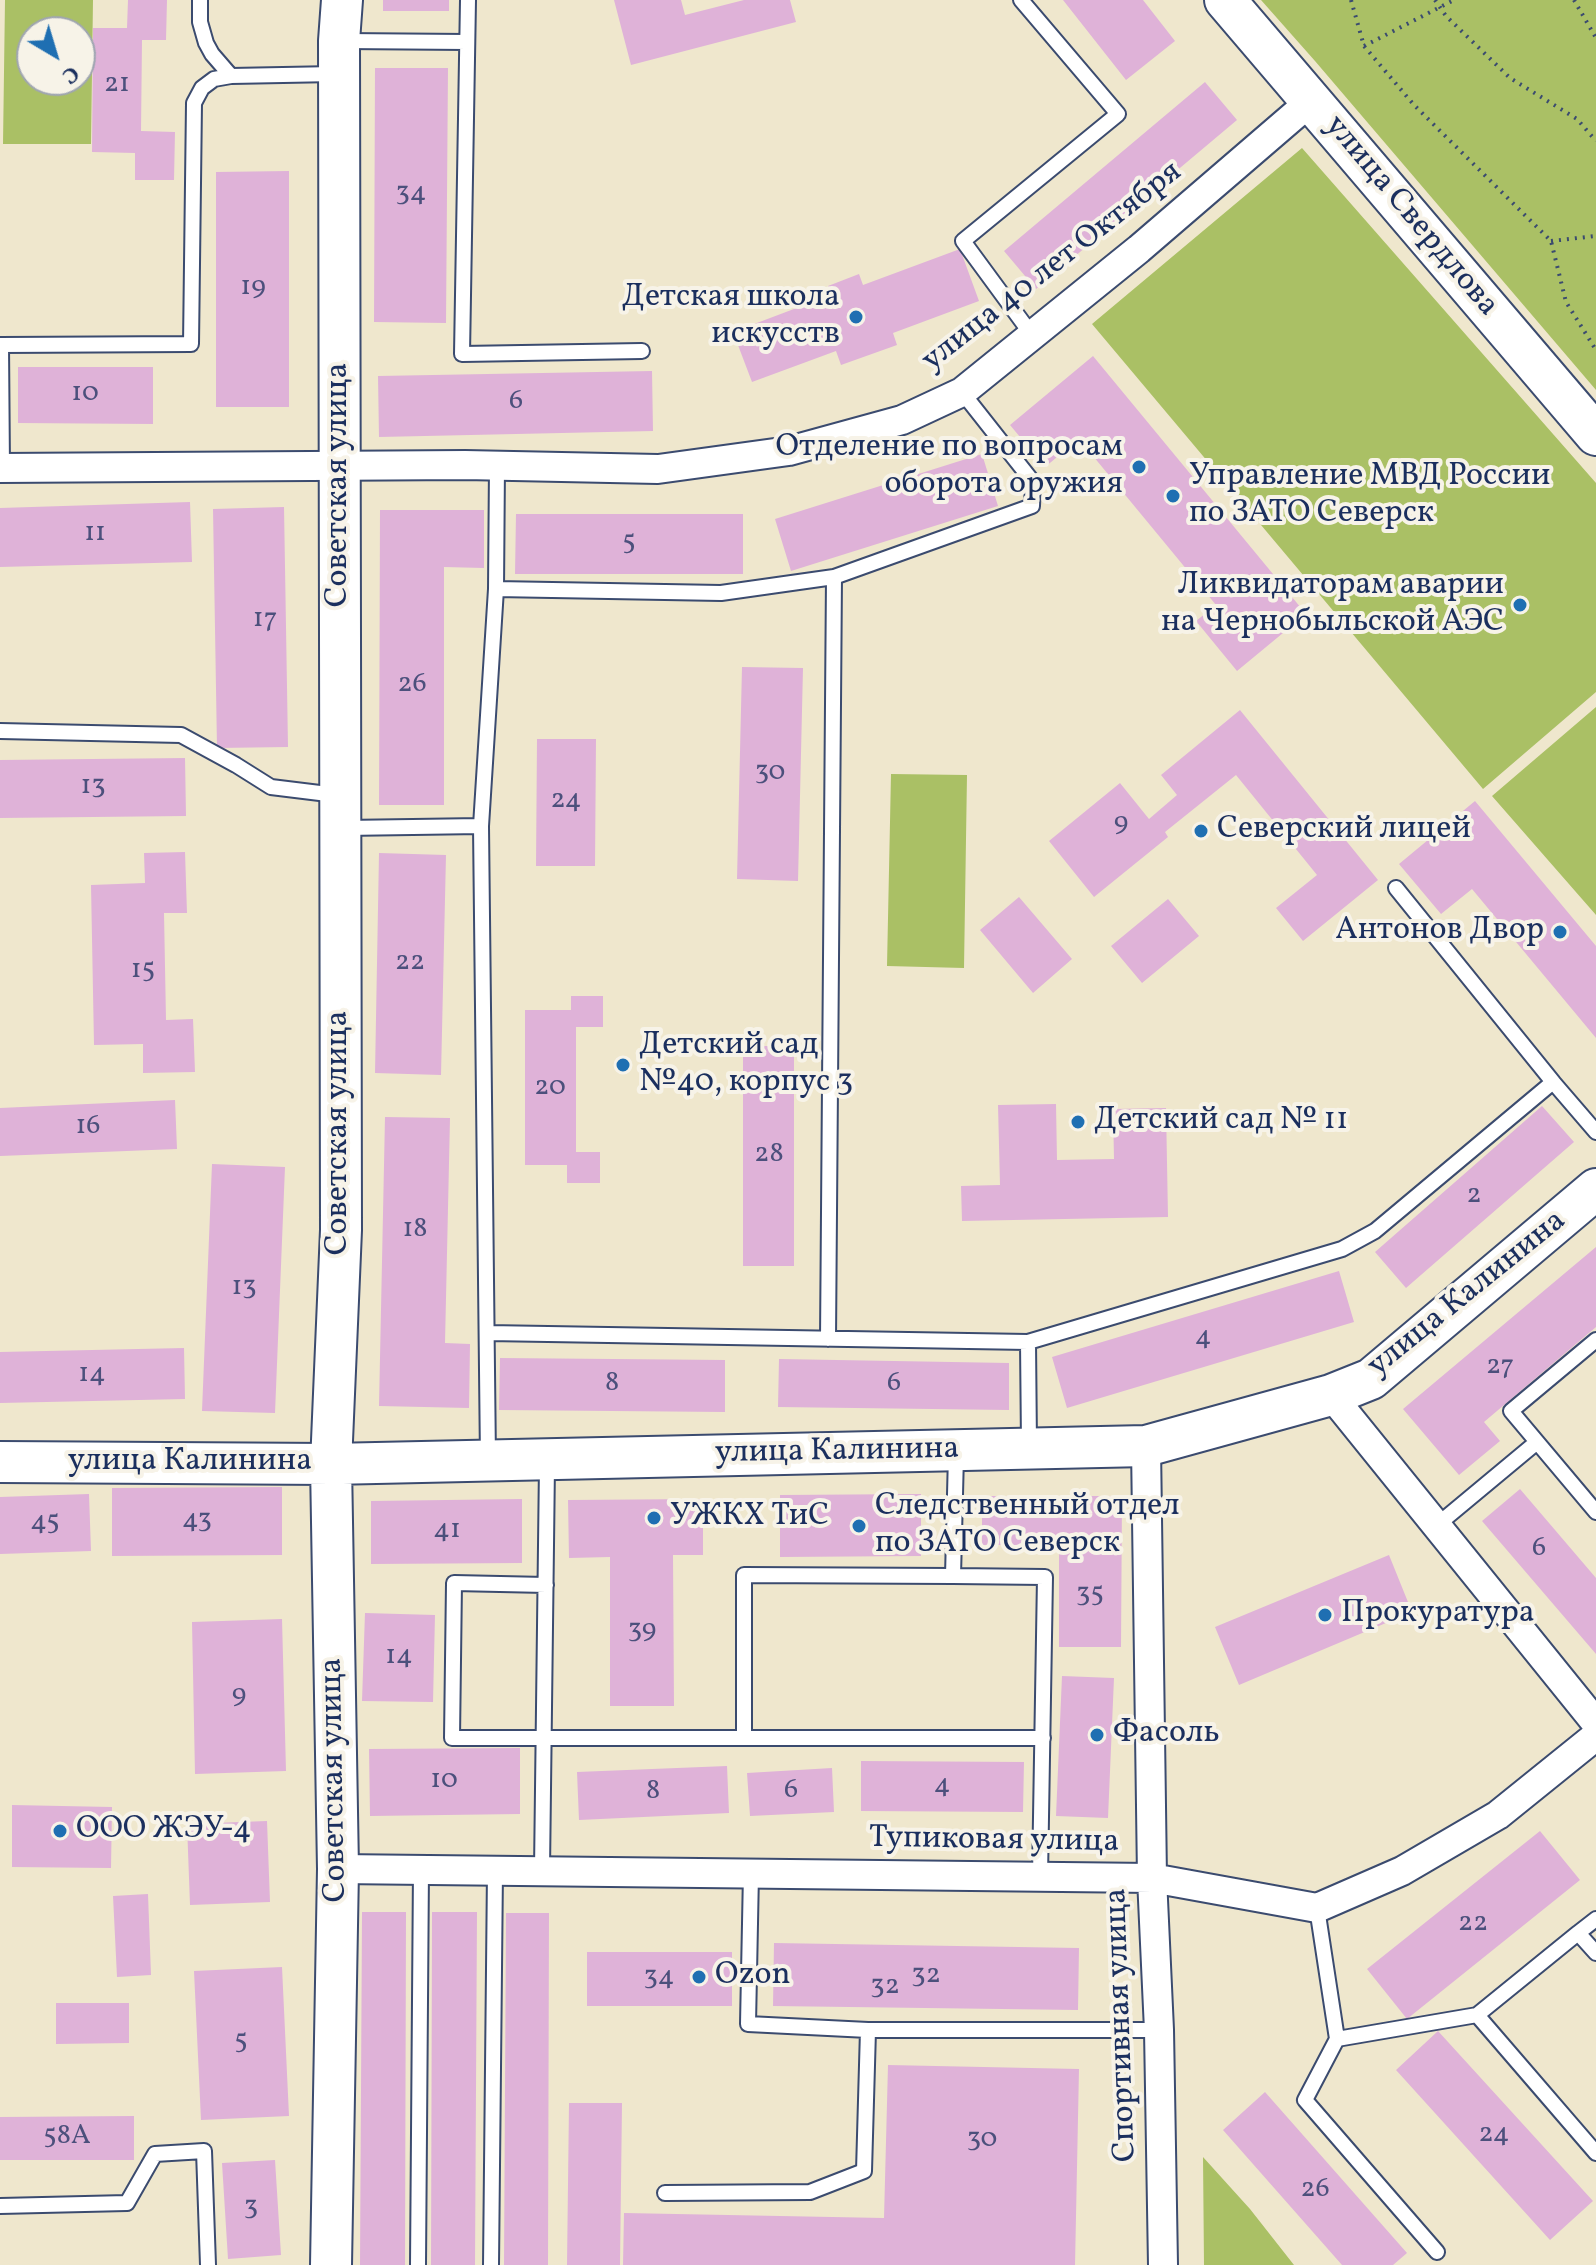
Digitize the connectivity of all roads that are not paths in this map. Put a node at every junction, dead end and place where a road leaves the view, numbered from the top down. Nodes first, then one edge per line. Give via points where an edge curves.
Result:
1 (200, 0) edge
2 (342, 0) edge
3 (468, 0) edge
4 (1021, 0) edge
5 (1225, 0) edge
6 (467, 42) junction
7 (340, 58) junction
8 (231, 76) junction
9 (1311, 101) junction
10 (1032, 335) junction
11 (642, 351) dead end
12 (962, 392) junction
13 (1596, 435) edge
14 (497, 465) junction
15 (340, 466) junction
16 (1, 468) edge
17 (834, 577) junction
18 (496, 589) junction
19 (0, 731) edge
20 (340, 811) junction
21 (481, 826) junction
22 (1396, 888) dead end
23 (1553, 1082) junction
24 (1596, 1132) edge
25 (1596, 1189) edge
26 (488, 1333) junction
27 (828, 1339) junction
28 (1596, 1340) edge
29 (1028, 1342) junction
30 (1331, 1395) junction
31 (1537, 1442) junction
32 (1146, 1446) junction
33 (1029, 1449) junction
34 (957, 1450) junction
35 (547, 1459) junction
36 (488, 1460) junction
37 (0, 1462) edge
38 (331, 1464) junction
39 (1596, 1512) edge
40 (1436, 1526) junction
41 (953, 1576) junction
42 (546, 1585) junction
43 (1596, 1723) edge
44 (744, 1736) junction
45 (1596, 1736) edge
46 (544, 1737) junction
47 (1043, 1738) junction
48 (421, 1868) junction
49 (338, 1869) junction
50 (495, 1870) junction
51 (542, 1870) junction
52 (751, 1873) junction
53 (1040, 1877) junction
54 (1152, 1878) junction
55 (1317, 1908) junction
56 (1596, 1919) edge
57 (1578, 1933) junction
58 (1596, 1953) edge
59 (1477, 2015) junction
60 (868, 2030) junction
61 (1159, 2030) junction
62 (1337, 2039) junction
63 (1596, 2153) edge
64 (665, 2193) dead end
65 (0, 2206) edge
66 (1437, 2252) dead end
67 (208, 2265) edge
68 (331, 2265) edge
69 (418, 2265) edge
70 (491, 2265) edge
71 (1163, 2265) edge

1 - 8 lane via 206,43
2 - 7 street, Советская улица
3 - 6 lane
4 - 10 lane via 1118,114 963,241
5 - 9 street, улица Свердлова
6 - 7 lane
6 - 11 lane via 462,354
7 - 8 lane
7 - 15 street, Советская улица
8 - 16 lane via 214,79 194,103 191,344 1,345
9 - 10 street, улица 40 лет Октября
9 - 13 street, улица Свердлова
10 - 12 street, улица 40 лет Октября
12 - 14 street, улица 40 лет Октября via 902,420 789,451 658,469
12 - 17 lane via 1033,482 1032,506
14 - 15 street, улица 40 лет Октября
14 - 18 lane
15 - 16 street, улица 40 лет Октября
15 - 20 street, Советская улица
17 - 18 lane via 721,593
17 - 27 lane
18 - 21 lane
19 - 20 lane via 181,735 271,787
20 - 21 lane
20 - 38 street, Советская улица via 341,1230
21 - 26 lane
22 - 23 lane
23 - 24 lane
23 - 29 lane via 1375,1231 1342,1249
25 - 30 street, улица Калинина via 1371,1379
26 - 27 lane
26 - 36 lane
27 - 29 lane
28 - 31 lane via 1511,1411
29 - 33 lane
30 - 32 street, улица Калинина
30 - 40 street
31 - 39 lane
31 - 40 lane
32 - 33 street, улица Калинина
32 - 54 street, Спортивная улица
33 - 34 street, улица Калинина
34 - 35 street, улица Калинина
34 - 41 lane
35 - 36 street, улица Калинина
35 - 42 lane
36 - 38 street, улица Калинина
37 - 38 street, улица Калинина
38 - 49 street, Советская улица
40 - 43 street
41 - 44 lane via 744,1575
41 - 47 lane via 1045,1577
42 - 46 lane
42 - 46 lane via 454,1583 452,1738
44 - 46 lane
44 - 47 lane
45 - 55 street via 1498,1815 1402,1871
46 - 51 lane
47 - 53 lane
48 - 49 street, Тупиковая улица
48 - 50 street, Тупиковая улица
48 - 69 lane
49 - 68 street, Советская улица
50 - 51 street, Тупиковая улица
50 - 70 lane
51 - 52 street, Тупиковая улица
52 - 53 street, Тупиковая улица
52 - 60 lane via 748,2024
53 - 54 street, Тупиковая улица
54 - 55 street, Тупиковая улица
54 - 61 street, Спортивная улица
55 - 62 lane
56 - 57 lane
57 - 58 lane
57 - 59 lane
59 - 62 lane
59 - 63 lane
60 - 61 lane
60 - 64 lane via 864,2171 810,2192
61 - 71 street, Спортивная улица
62 - 66 lane via 1305,2100
65 - 67 lane via 127,2203 155,2154 204,2151

